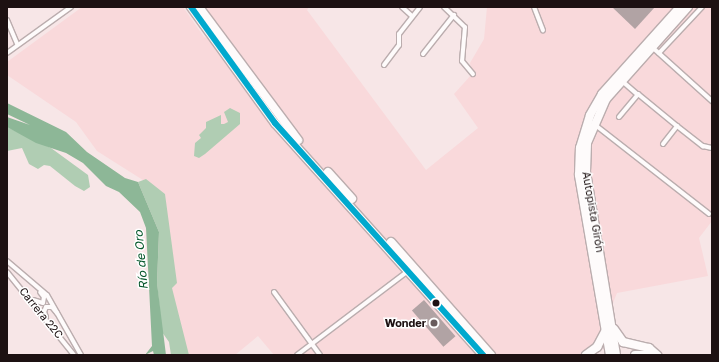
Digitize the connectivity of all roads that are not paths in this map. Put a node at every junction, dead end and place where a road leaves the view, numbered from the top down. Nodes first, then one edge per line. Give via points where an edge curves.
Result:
1 (71, 7) edge
2 (190, 7) edge
3 (199, 7) edge
4 (402, 7) edge
5 (420, 7) edge
6 (444, 7) edge
7 (534, 7) edge
8 (680, 7) edge
9 (688, 7) edge
10 (702, 7) edge
11 (454, 15) junction
12 (412, 16) junction
13 (7, 20) edge
14 (543, 30) dead end
15 (17, 44) junction
16 (652, 47) junction
17 (7, 53) edge
18 (659, 53) junction
19 (423, 54) dead end
20 (384, 65) dead end
21 (473, 74) dead end
22 (622, 81) junction
23 (637, 94) junction
24 (712, 101) edge
25 (619, 116) dead end
26 (593, 124) junction
27 (677, 126) junction
28 (663, 144) dead end
29 (712, 148) edge
30 (709, 214) dead end
31 (7, 261) edge
32 (409, 271) junction
33 (7, 272) edge
34 (34, 285) junction
35 (274, 292) dead end
36 (26, 295) junction
37 (60, 318) junction
38 (49, 324) junction
39 (608, 326) junction
40 (311, 344) junction
41 (480, 354) edge
42 (74, 355) edge
43 (81, 355) edge
44 (297, 355) edge
45 (320, 355) edge
46 (491, 355) edge
47 (586, 355) edge
48 (610, 355) edge
49 (616, 355) edge
50 (635, 355) edge
51 (647, 355) edge
52 (657, 355) edge

1 - 15 street
2 - 32 highway via 275,123
3 - 46 highway via 280,119
4 - 12 street
5 - 12 street
6 - 11 street
7 - 14 street
8 - 39 highway, Autopista Girón via 602,94 590,115 580,148 579,175
9 - 16 highway, Autopista Girón
10 - 18 street
11 - 19 street
11 - 21 street via 465,27 462,61
12 - 20 street via 399,34 399,45
13 - 15 street
15 - 17 street
16 - 18 street
16 - 22 highway, Autopista Girón
18 - 24 street
22 - 23 street
22 - 26 highway, Autopista Girón via 606,99
23 - 25 street
23 - 27 street
26 - 30 street
26 - 39 highway, Autopista Girón via 585,164
27 - 28 street
27 - 29 street via 703,146
31 - 34 street, Carrera 22C
32 - 40 street
32 - 41 highway
33 - 36 street, Carrera 22C
34 - 36 street via 44,297 43,303 37,303
34 - 37 street, Carrera 22C via 47,295
35 - 40 street
36 - 38 street, Carrera 22C
37 - 38 street via 52,307 46,306 44,312
37 - 43 street, Carrera 22C
38 - 42 street, Carrera 22C
39 - 47 highway via 601,342
39 - 48 highway, Autopista Girón
39 - 49 highway, Autopista Girón
39 - 52 highway via 623,342 649,348
40 - 44 street
40 - 45 street
50 - 51 highway

